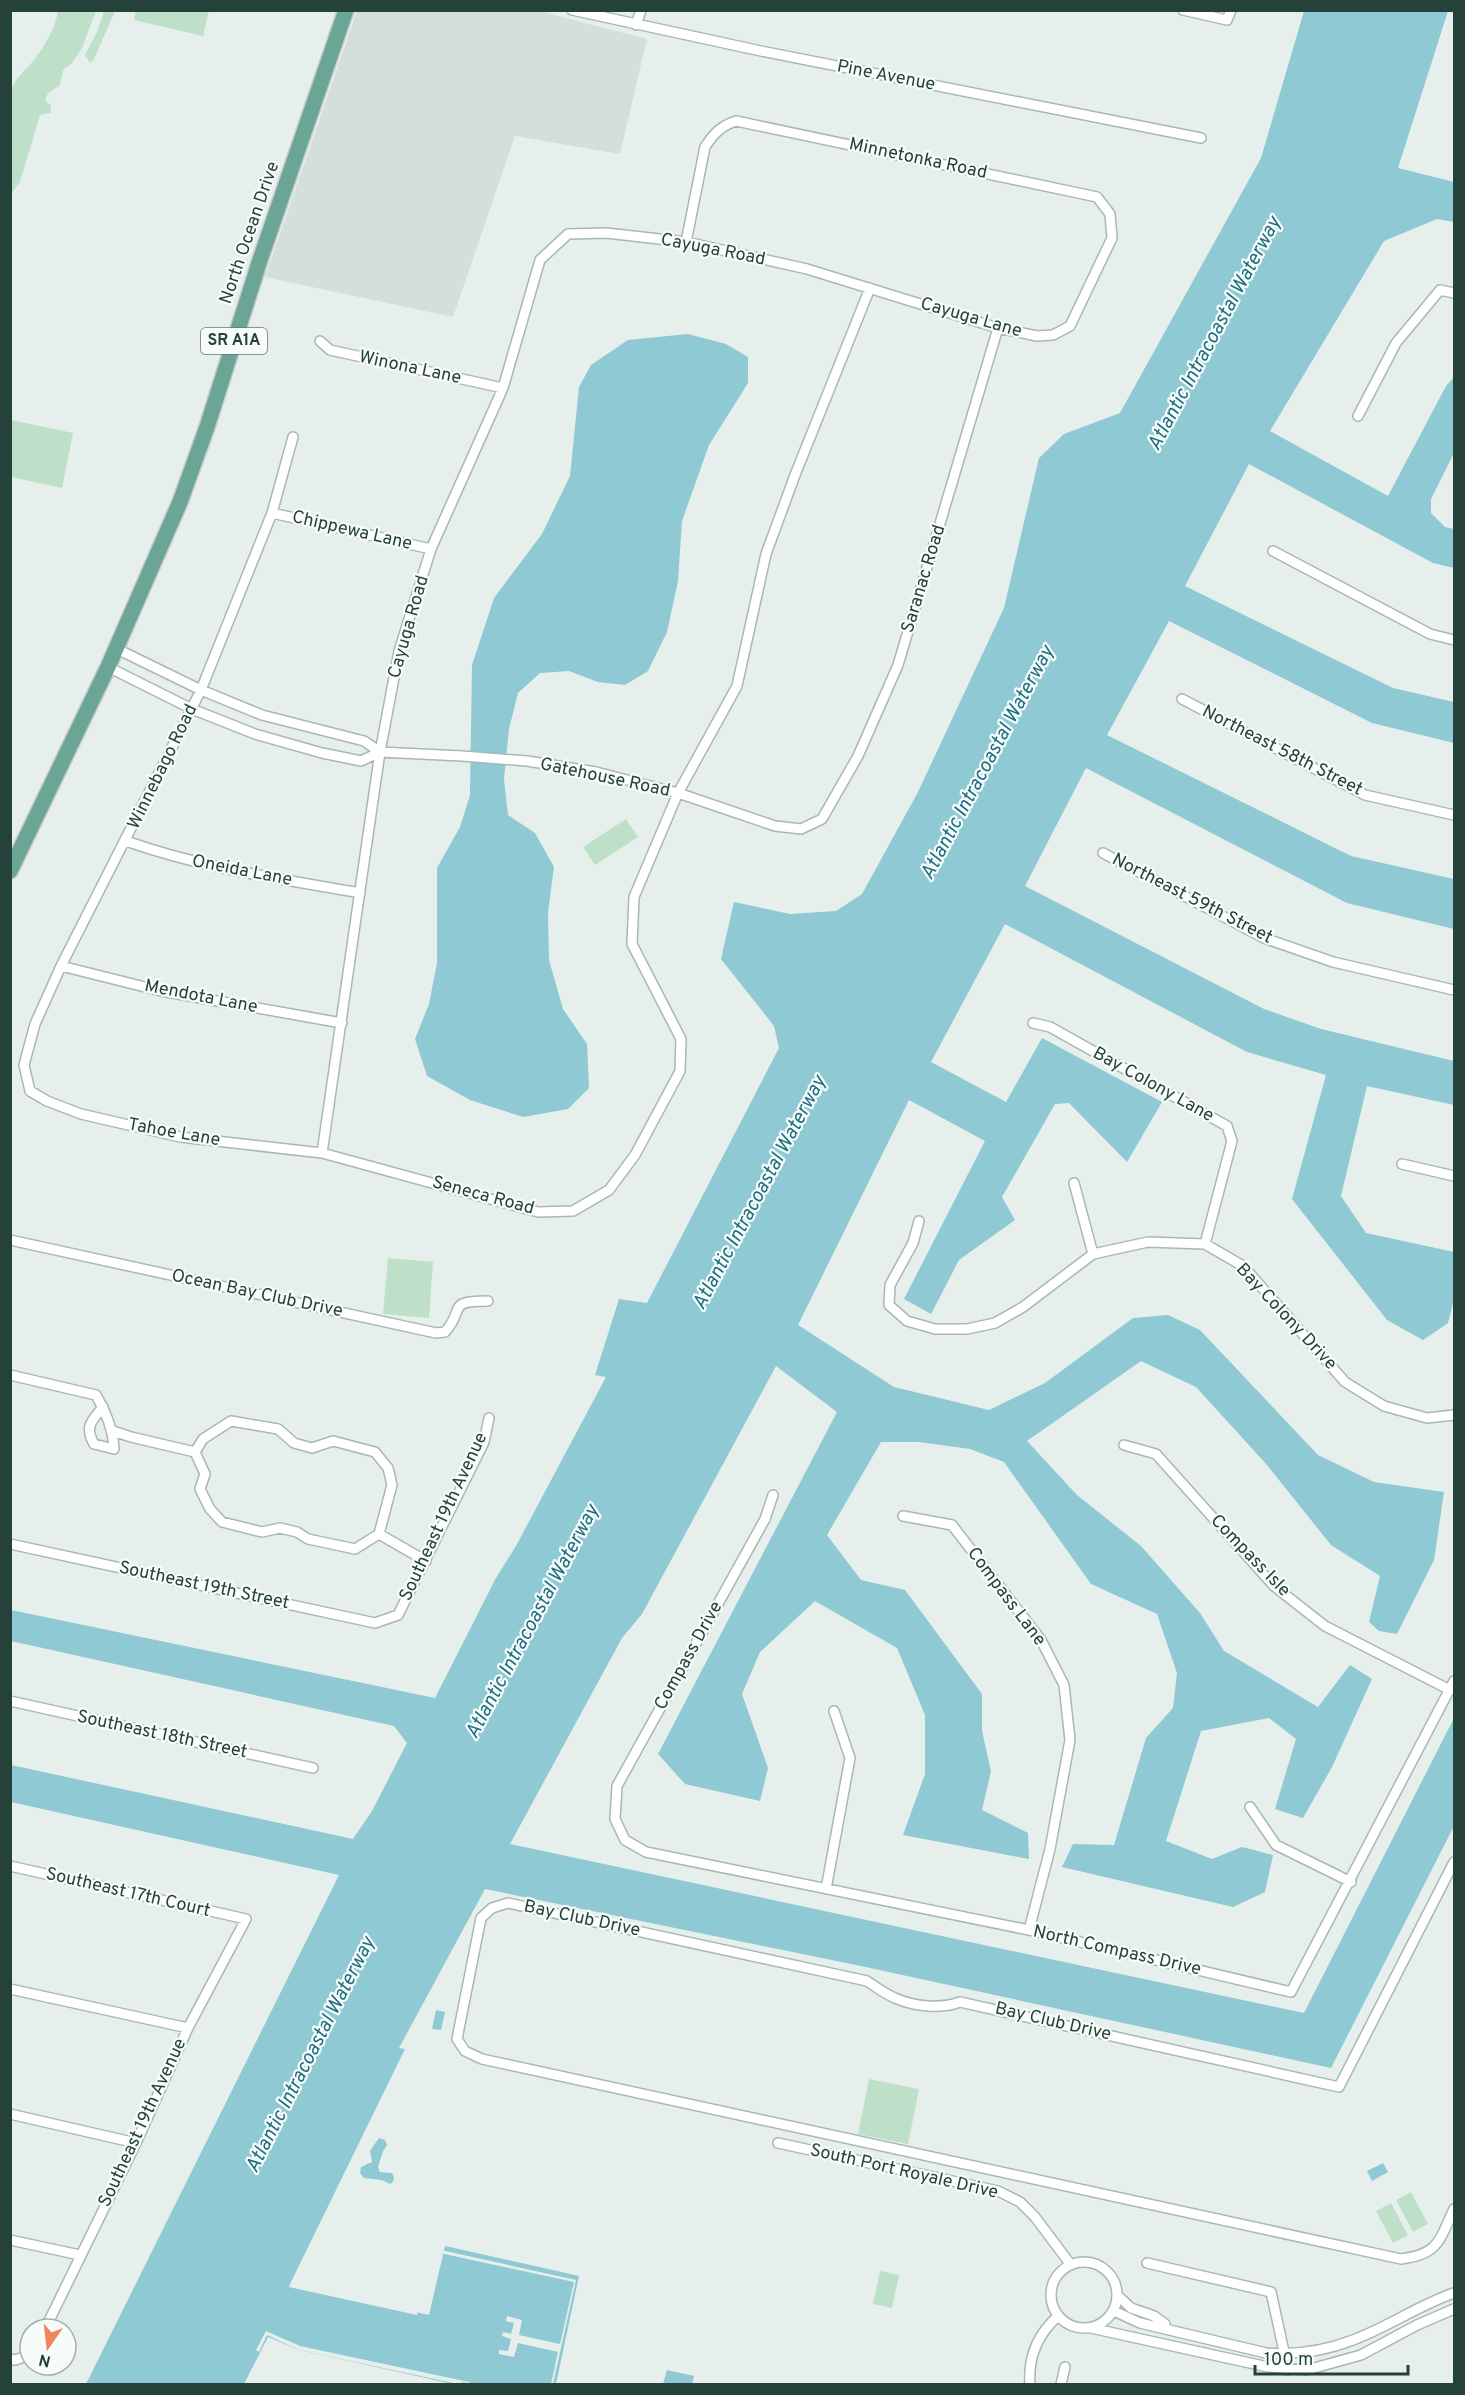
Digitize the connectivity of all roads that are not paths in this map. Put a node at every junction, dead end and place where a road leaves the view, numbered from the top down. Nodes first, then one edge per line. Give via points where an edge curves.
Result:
1 (346, 10) edge
2 (572, 10) edge
3 (641, 10) edge
4 (1183, 10) edge
5 (1231, 10) edge
6 (636, 25) junction
7 (1201, 138) dead end
8 (686, 242) junction
9 (870, 288) junction
10 (1455, 293) edge
11 (1070, 326) joint
12 (998, 328) junction
13 (320, 340) dead end
14 (503, 388) junction
15 (1358, 416) dead end
16 (293, 438) dead end
17 (272, 513) junction
18 (431, 549) junction
19 (1273, 551) dead end
20 (1455, 640) edge
21 (116, 648) junction
22 (108, 667) junction
23 (201, 690) junction
24 (1182, 699) dead end
25 (192, 709) junction
26 (380, 752) junction
27 (678, 794) junction
28 (1455, 815) edge
29 (822, 819) joint
30 (126, 841) junction
31 (1103, 853) dead end
32 (10, 871) edge
33 (360, 893) junction
34 (61, 966) junction
35 (1455, 990) edge
36 (342, 1023) junction
37 (1033, 1023) dead end
38 (30, 1091) joint
39 (322, 1154) junction
40 (1402, 1164) dead end
41 (1455, 1176) edge
42 (1074, 1183) dead end
43 (919, 1221) dead end
44 (10, 1240) edge
45 (1205, 1244) junction
46 (1093, 1254) junction
47 (488, 1301) dead end
48 (10, 1376) edge
49 (103, 1407) junction
50 (1455, 1415) edge
51 (489, 1418) dead end
52 (113, 1431) junction
53 (1124, 1445) dead end
54 (195, 1452) junction
55 (773, 1495) dead end
56 (903, 1516) dead end
57 (379, 1534) junction
58 (10, 1544) edge
59 (426, 1561) junction
60 (398, 1615) joint
61 (1452, 1686) edge
62 (10, 1701) edge
63 (834, 1711) dead end
64 (313, 1768) dead end
65 (1250, 1807) dead end
66 (615, 1819) joint
67 (1455, 1862) edge
68 (10, 1866) edge
69 (1351, 1882) junction
70 (826, 1889) junction
71 (246, 1919) joint
72 (1029, 1930) junction
73 (10, 1989) edge
74 (188, 2028) junction
75 (10, 2114) edge
76 (136, 2143) junction
77 (778, 2143) dead end
78 (1455, 2209) edge
79 (10, 2240) edge
80 (80, 2255) junction
81 (1147, 2263) dead end
82 (1071, 2265) junction
83 (1455, 2293) edge
84 (1116, 2304) junction
85 (1455, 2309) edge
86 (1058, 2316) junction
87 (51, 2317) edge
88 (1146, 2325) junction
89 (1091, 2328) junction
90 (1179, 2332) junction
91 (1143, 2340) junction
92 (1285, 2354) junction
93 (1065, 2367) dead end
94 (1288, 2370) junction
95 (1030, 2385) edge
96 (1061, 2385) edge

1 - 21 main road, North Ocean Drive / SR A1A via 180,502
2 - 6 street, Pine Avenue
3 - 6 street
4 - 5 street via 1227,21
6 - 7 street, Pine Avenue
8 - 9 street, Cayuga Road via 807,269
8 - 11 street, Minnetonka Road via 705,147 723,125 736,121 1097,197 1110,214 1112,238
8 - 14 street, Cayuga Road via 606,233 568,234 540,260
9 - 12 street, Cayuga Lane
9 - 27 street via 766,554 737,686
10 - 15 street via 1440,290 1396,343
11 - 12 street, Cayuga Lane via 1053,335 1036,336
12 - 29 street, Saranac Road via 898,665 858,756
13 - 14 street, Winona Lane via 330,351
14 - 18 street, Cayuga Road
16 - 17 street, Winnebago Road
17 - 18 street, Chippewa Lane
17 - 23 street, Winnebago Road
18 - 26 street, Cayuga Road via 399,651
19 - 20 street via 1430,634
21 - 22 main road, North Ocean Drive / SR A1A
21 - 23 street, Gatehouse Road
22 - 25 street, Gatehouse Road
22 - 32 main road, SR A1A
23 - 25 street, Winnebago Road
23 - 26 street, Gatehouse Road via 262,715 364,741
24 - 28 street, Northeast 58th Street via 1365,795
25 - 26 street, Gatehouse Road via 255,734 322,753 361,761
25 - 30 street, Winnebago Road
26 - 27 street, Gatehouse Road via 527,761 596,772
26 - 33 street
27 - 29 street, Gatehouse Road via 774,826 801,829
27 - 39 street, Seneca Road via 634,897 632,944 681,1039 680,1071 635,1155 609,1190 573,1211 538,1212
30 - 33 street, Oneida Lane via 229,870
30 - 34 street, Winnebago Road
31 - 35 street, Northeast 59th Street via 1264,938 1334,963
33 - 36 street
34 - 36 street, Mendota Lane via 161,991
34 - 38 street, Winnebago Road via 35,1024 24,1065
36 - 39 street
37 - 45 street, Bay Colony Lane via 1050,1027 1227,1126 1232,1141
38 - 39 street, Tahoe Lane via 81,1114 180,1137
40 - 41 street
42 - 46 street
43 - 46 street, Bay Colony Drive via 913,1242 890,1285 889,1305 907,1321 935,1329 967,1329 995,1323 1023,1307
44 - 47 street, Ocean Bay Club Drive via 436,1333 451,1326 458,1306 466,1301
45 - 46 street, Bay Colony Drive via 1148,1242
45 - 50 street, Bay Colony Drive via 1244,1266 1345,1382 1384,1406 1426,1418
48 - 49 street via 96,1395
49 - 52 street
49 - 52 street via 90,1424 88,1434 94,1444 114,1449
51 - 59 street, Southeast 19th Avenue via 484,1442
52 - 54 street
53 - 61 street, Compass Isle via 1155,1454 1274,1587 1325,1626
54 - 57 street via 205,1474 200,1490 222,1522 261,1532 280,1528 308,1539 355,1549
54 - 57 street via 203,1439 231,1421 278,1430 294,1443 312,1448 333,1442 375,1452 388,1468 392,1485
55 - 66 street, Compass Drive via 765,1519 617,1786
56 - 72 street, Compass Lane via 952,1525 1041,1640 1064,1685 1070,1740 1050,1849
57 - 59 street
58 - 60 street, Southeast 19th Street via 375,1623
59 - 60 street, Southeast 19th Avenue
61 - 69 street, North Compass Drive
62 - 64 street, Southeast 18th Street
63 - 70 street via 850,1758
65 - 69 street via 1276,1845
66 - 70 street, North Compass Drive via 625,1840 646,1852
67 - 78 street, Bay Club Drive via 1339,2087 960,2002 947,2007 896,1999 867,1981 508,1903 492,1908 481,1918 456,2039 465,2051 482,2058 1401,2259 1433,2249
68 - 71 street, Southeast 17th Court
69 - 72 street, North Compass Drive via 1291,1992
70 - 72 street, North Compass Drive
71 - 74 street, Southeast 19th Avenue
73 - 74 street
74 - 76 street, Southeast 19th Avenue
75 - 76 street
76 - 80 street, Southeast 19th Avenue
77 - 82 street, South Port Royale Drive via 998,2191 1020,2202 1035,2217
79 - 80 street
80 - 87 street, Southeast 19th Avenue
81 - 92 street via 1271,2292
82 - 84 street via 1086,2262 1100,2266 1111,2276
82 - 86 street via 1059,2274 1052,2287 1052,2302
83 - 92 street via 1353,2340 1308,2353
84 - 88 street
84 - 89 street via 1103,2323
84 - 90 street via 1134,2316
85 - 94 street via 1361,2355 1307,2370
86 - 89 street via 1072,2326
86 - 95 street via 1039,2338 1029,2372
88 - 90 street
88 - 91 street
89 - 91 street
90 - 92 street
91 - 94 street
92 - 94 street
93 - 96 street

